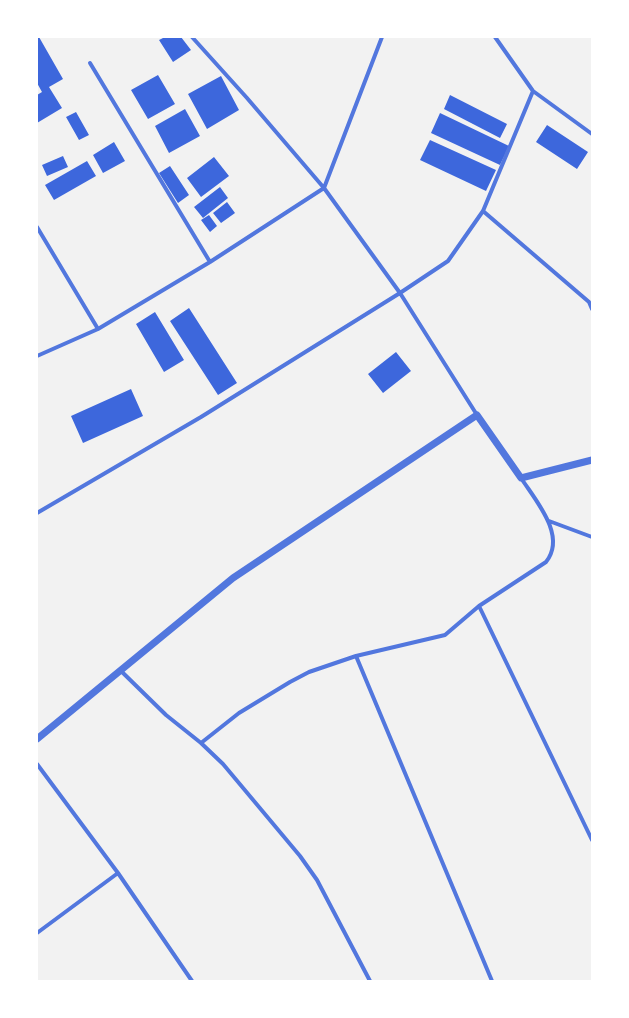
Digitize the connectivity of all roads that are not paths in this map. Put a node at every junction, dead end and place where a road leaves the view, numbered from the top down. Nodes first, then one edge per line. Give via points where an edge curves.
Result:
1 (192, 37) edge
2 (382, 37) edge
3 (496, 37) edge
4 (90, 63) dead end
5 (533, 91) junction
6 (592, 134) edge
7 (324, 188) junction
8 (483, 211) junction
9 (37, 227) edge
10 (210, 262) junction
11 (400, 293) junction
12 (592, 309) edge
13 (98, 329) junction
14 (37, 356) edge
15 (477, 415) junction
16 (592, 460) edge
17 (521, 478) junction
18 (37, 513) edge
19 (549, 521) junction
20 (592, 537) edge
21 (479, 606) junction
22 (356, 656) junction
23 (121, 671) junction
24 (37, 739) edge
25 (201, 743) junction
26 (37, 764) edge
27 (592, 840) edge
28 (118, 873) junction
29 (37, 933) edge
30 (192, 981) edge
31 (370, 981) edge
32 (492, 981) edge

1 - 7 street
2 - 7 street
3 - 5 street
4 - 10 street
5 - 6 street
5 - 8 street
7 - 10 street
7 - 11 street
8 - 11 street via 448,261
8 - 12 street via 589,302
9 - 13 street
10 - 13 street
11 - 15 street
11 - 18 street via 201,417
13 - 14 street
15 - 17 street
15 - 23 street via 233,578
16 - 17 street
17 - 19 street
19 - 20 street
19 - 21 street via 553,544 548,559 534,571
21 - 22 street via 444,635
21 - 27 street
22 - 25 street via 309,672 290,682 239,713
22 - 32 street
23 - 24 street
23 - 25 street via 166,715
25 - 31 street via 223,764 300,856 317,880
26 - 28 street
28 - 29 street
28 - 30 street

